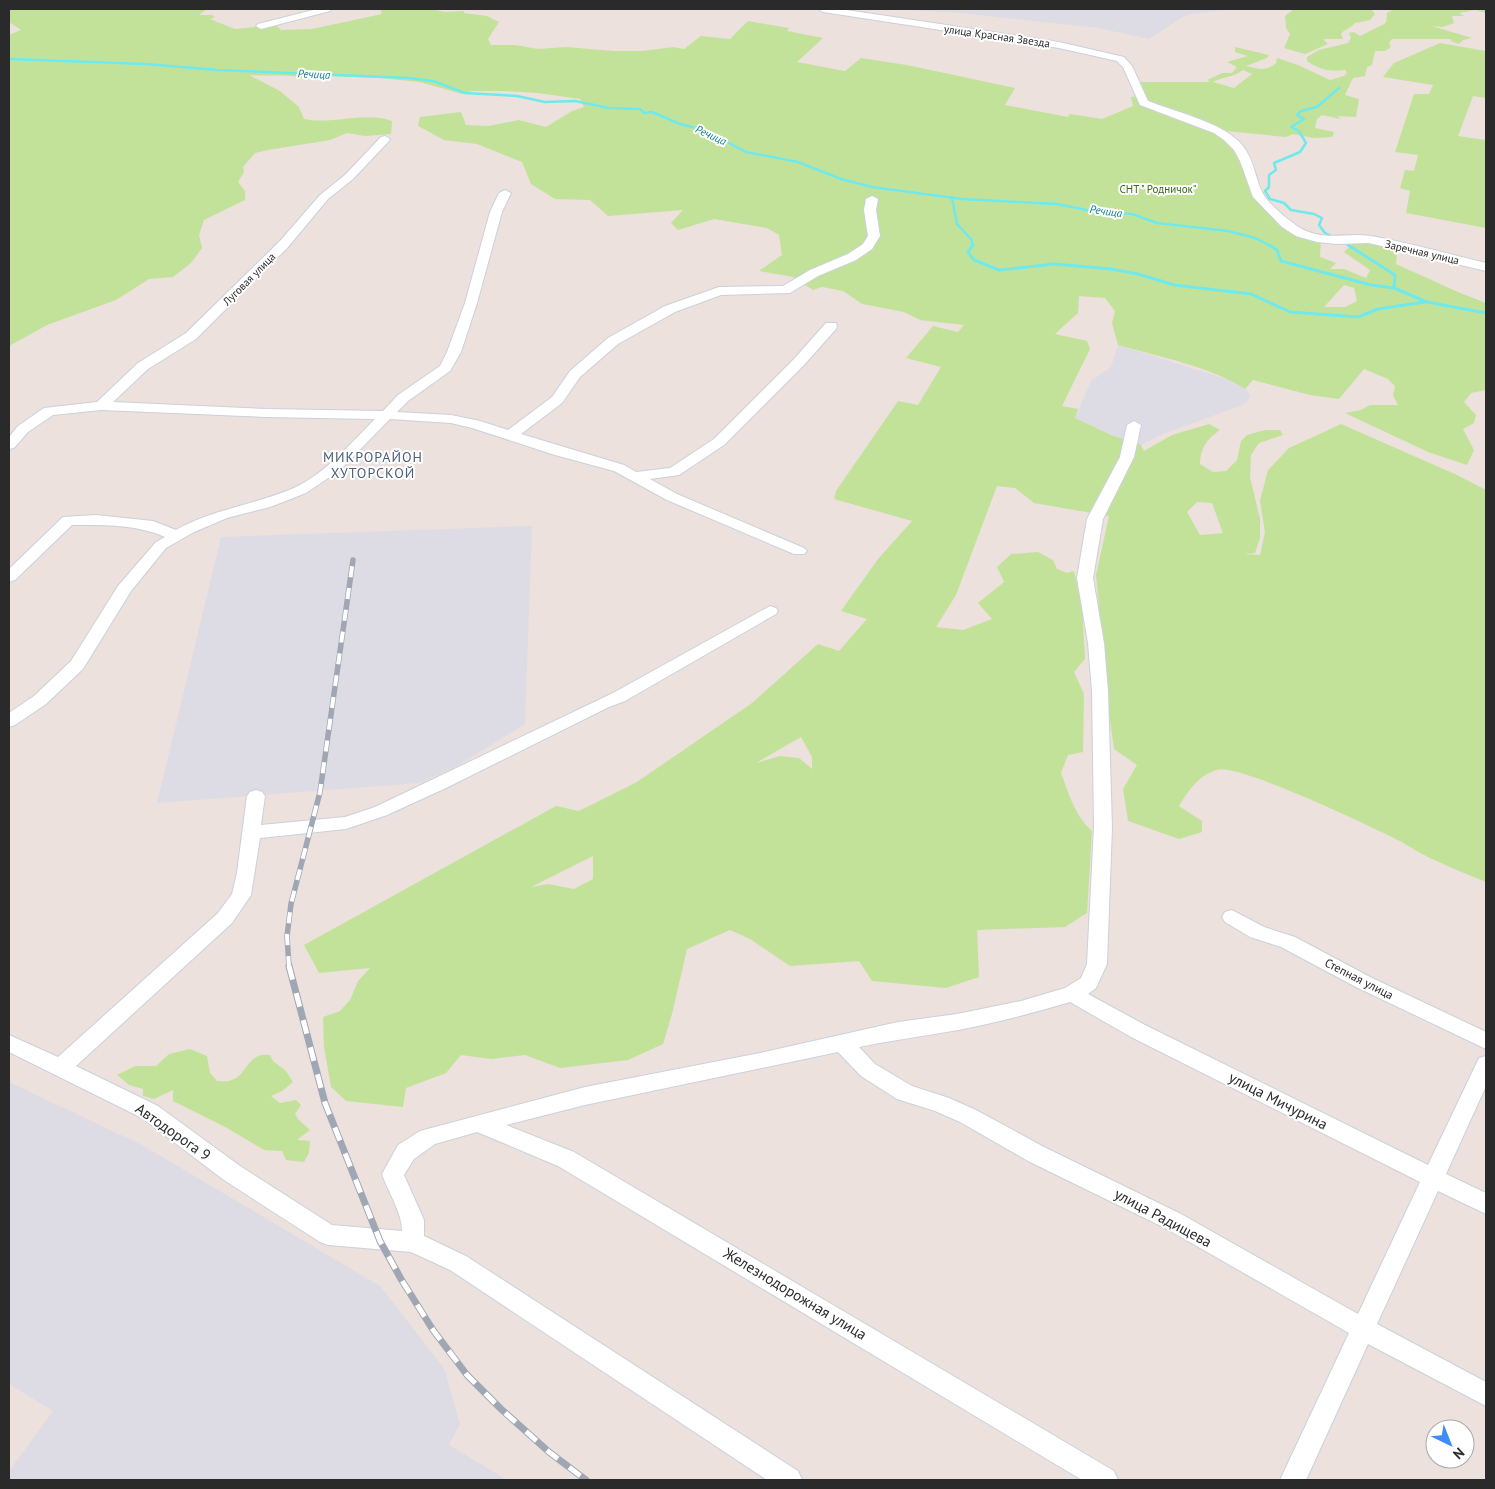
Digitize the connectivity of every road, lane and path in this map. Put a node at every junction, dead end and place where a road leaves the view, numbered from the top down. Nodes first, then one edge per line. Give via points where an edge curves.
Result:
1 (327, 9) edge
2 (822, 9) edge
3 (261, 26) dead end
4 (1144, 103) joint
5 (385, 139) dead end
6 (505, 193) dead end
7 (872, 199) dead end
8 (1486, 267) edge
9 (831, 326) dead end
10 (101, 406) junction
11 (386, 416) junction
12 (1134, 425) dead end
13 (510, 436) junction
14 (9, 445) edge
15 (635, 476) junction
16 (176, 536) junction
17 (799, 551) dead end
18 (9, 577) edge
19 (770, 611) dead end
20 (9, 721) edge
21 (256, 796) dead end
22 (251, 832) junction
23 (1232, 917) dead end
24 (1072, 994) junction
25 (1486, 1041) edge
26 (9, 1043) edge
27 (842, 1043) junction
28 (1486, 1064) edge
29 (60, 1068) junction
30 (478, 1123) junction
31 (1432, 1179) junction
32 (1486, 1204) edge
33 (413, 1242) junction
34 (1363, 1329) junction
35 (1486, 1395) edge
36 (790, 1480) edge
37 (1105, 1480) edge
38 (1293, 1480) edge

1 - 3 street
2 - 4 street, улица Красная Звезда via 1059,45 1111,56 1127,66
4 - 8 street, Заречная улица via 1218,131 1228,138 1246,161 1257,195 1269,210 1300,233 1317,238 1369,240
5 - 10 street, Луговая улица via 349,177 324,197 284,244 190,336 143,366
6 - 11 street via 496,212 454,352 445,368 403,398
7 - 13 street via 870,210 874,236 868,246 852,257 814,273 786,290 719,291 670,309 613,341 575,374 557,400
9 - 15 street via 719,442 674,472
10 - 11 street
10 - 14 street via 49,411 23,429
11 - 13 street via 450,419
11 - 16 street via 335,467 301,490 222,515
12 - 24 street via 1127,457 1095,519 1086,578 1100,691 1103,827 1097,964 1089,983
13 - 15 street via 619,468
15 - 17 street via 672,497
16 - 18 street via 153,526 68,520
16 - 20 street via 161,545 124,589 77,665 40,700
19 - 22 street via 619,697 381,810 346,823
21 - 22 street
22 - 29 street via 241,895 225,918
23 - 25 street, Степная улица
24 - 27 street via 957,1022 898,1030
24 - 31 street, улица Мичурина via 1138,1031
26 - 29 street, Автодорога 9
27 - 30 street via 585,1096
27 - 34 street, улица Радищева via 868,1070 905,1093 968,1116 1036,1154 1173,1221
28 - 31 street
29 - 33 street, Автодорога 9 via 150,1112 232,1173 328,1235
30 - 33 street via 428,1137 406,1152 393,1174 413,1220
30 - 37 street, Железнодорожная улица via 566,1159
31 - 32 street, улица Мичурина
31 - 34 street
33 - 36 street via 458,1263
34 - 35 street, улица Радищева
34 - 38 street

